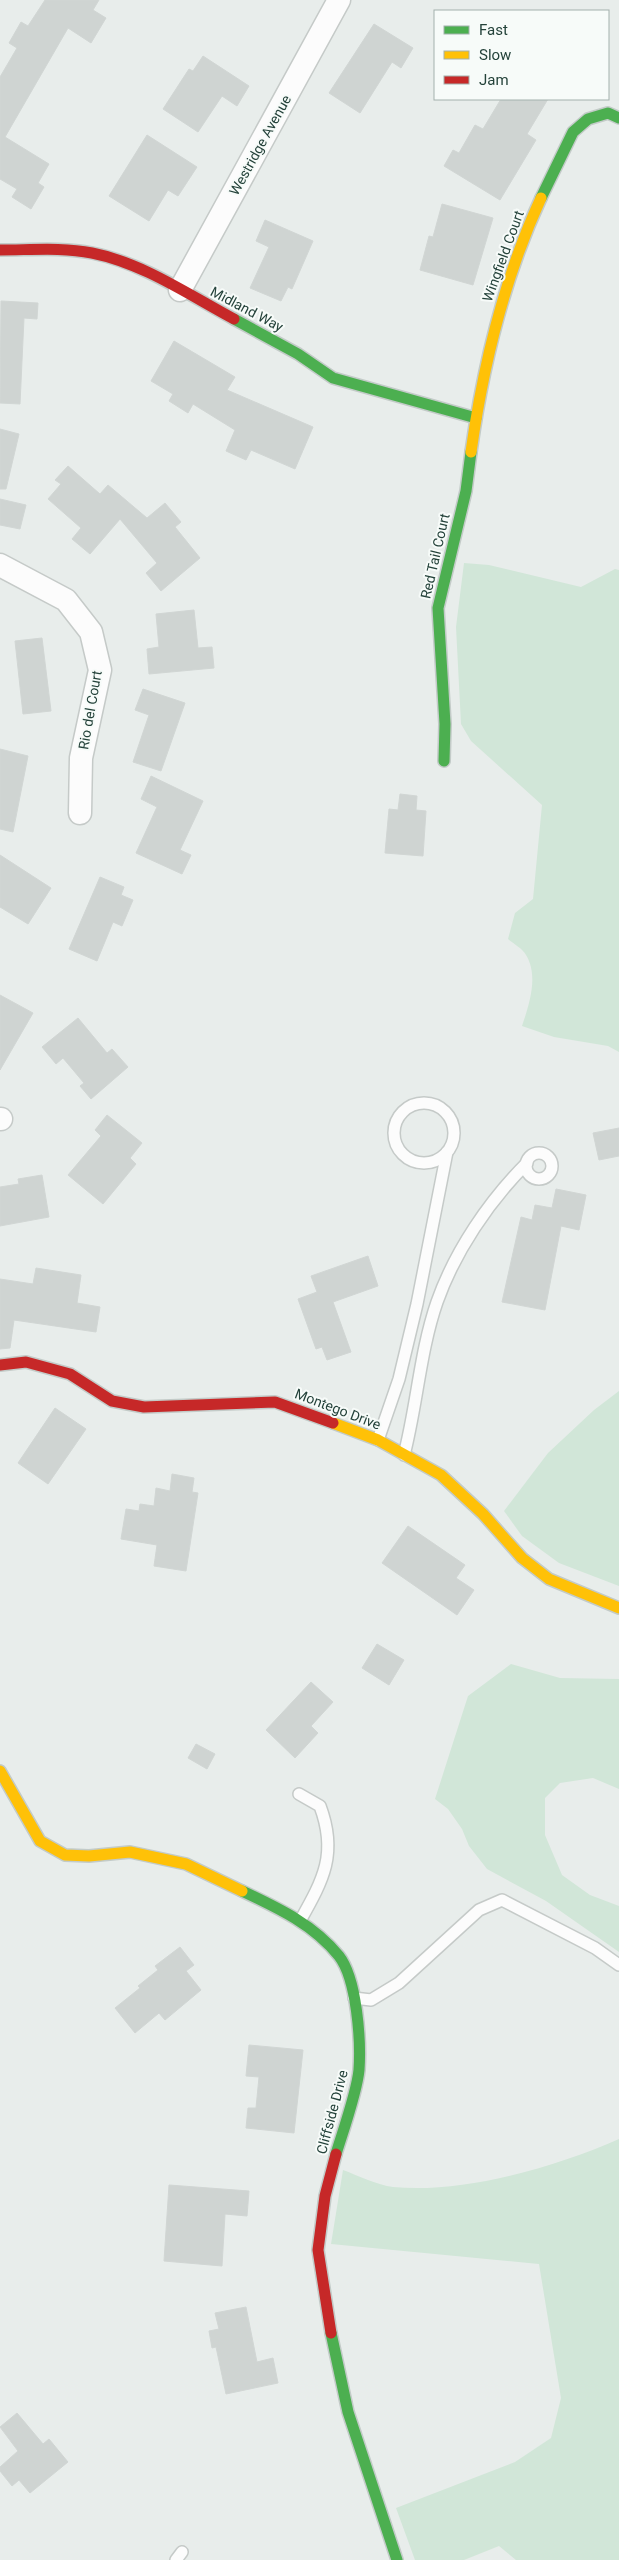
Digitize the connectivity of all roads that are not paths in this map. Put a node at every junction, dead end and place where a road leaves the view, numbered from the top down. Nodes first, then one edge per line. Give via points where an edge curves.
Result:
1 (339, 0) edge
2 (619, 118) edge
3 (0, 250) edge
4 (180, 290) junction
5 (476, 418) junction
6 (0, 565) edge
7 (444, 761) dead end
8 (80, 814) dead end
9 (447, 1152) junction
10 (527, 1163) dead end
11 (0, 1365) edge
12 (378, 1440) junction
13 (404, 1455) junction
14 (619, 1608) edge
15 (0, 1770) edge
16 (299, 1794) dead end
17 (300, 1921) junction
18 (619, 1965) edge
19 (354, 1998) junction
20 (397, 2560) edge

1 - 4 street, Westridge Avenue
2 - 5 street, Wingfield Court via 608,113 588,119 573,132 525,233 500,308
3 - 4 street, Midland Way via 64,249 93,253 136,266
4 - 5 street, Midland Way via 298,354 333,378
5 - 7 street, Red Tail Court via 466,491 438,608
6 - 8 street, Rio del Court via 66,600 90,632 100,670 81,758
9 - 9 lane via 454,1133 446,1114 439,1107 418,1104 401,1114 394,1132 395,1141 405,1156 422,1163 432,1162
9 - 12 lane via 417,1304 399,1379
10 - 13 lane via 467,1238 437,1302
11 - 12 street, Montego Drive via 26,1362 70,1374 112,1401 144,1407 275,1402
12 - 13 street, Montego Drive
13 - 14 street, Montego Drive via 441,1475 483,1514 522,1558 549,1579
15 - 17 street, Cliffside Drive via 40,1842 65,1855 130,1852 186,1864
16 - 17 lane via 320,1806 329,1852 322,1882
17 - 19 street, Cliffside Drive via 340,1957 352,1982
18 - 19 lane via 595,1948 502,1900 479,1910 399,1983 371,2000
19 - 20 street, Cliffside Drive via 359,2070 325,2196 318,2250 327,2313 348,2412

